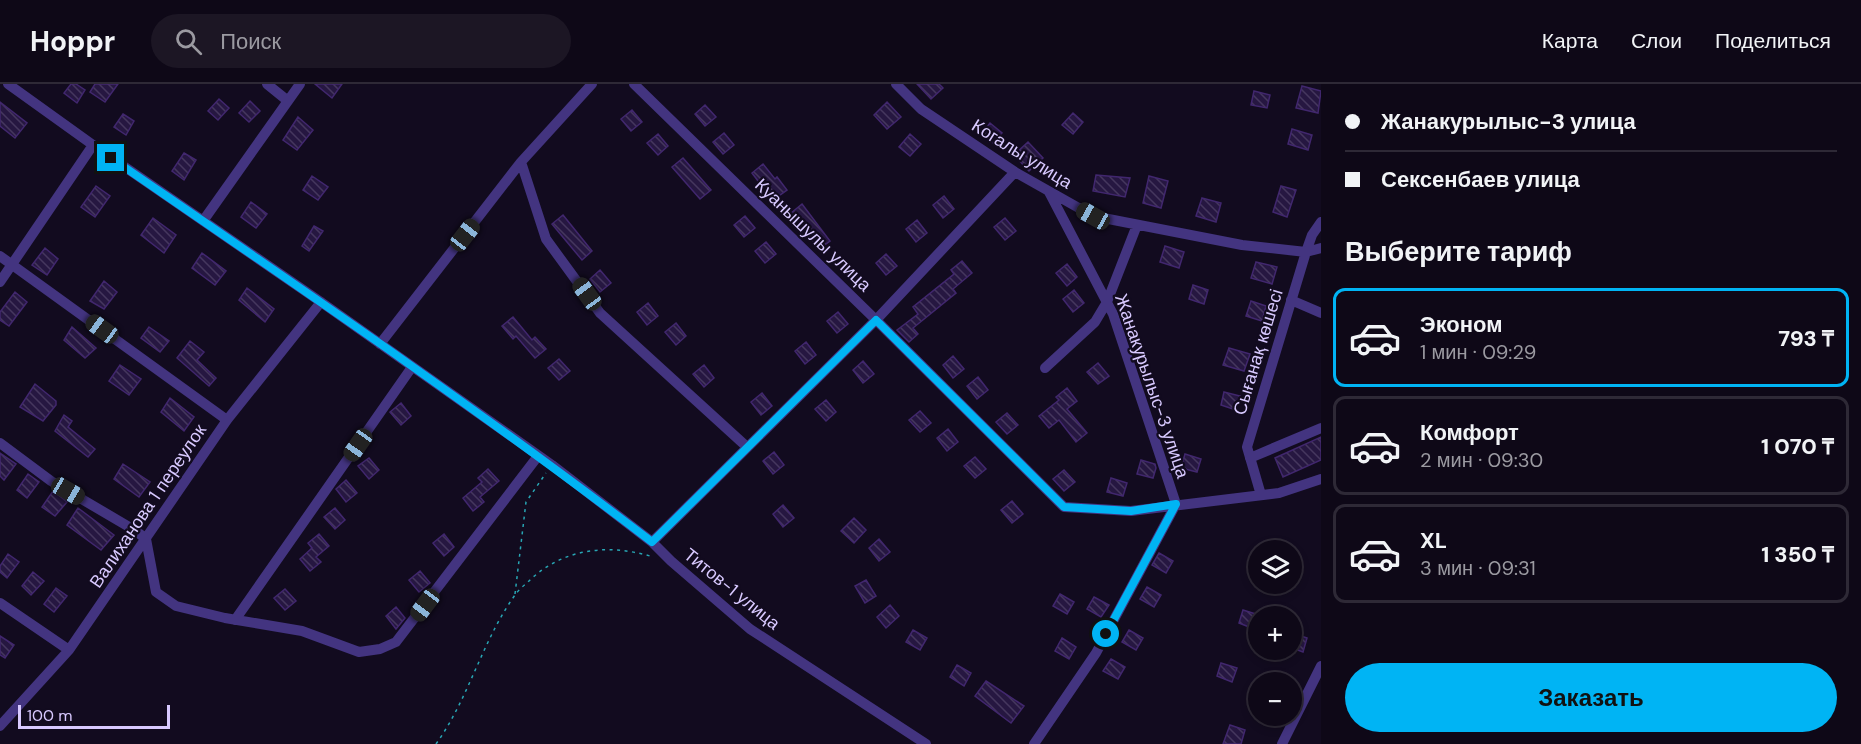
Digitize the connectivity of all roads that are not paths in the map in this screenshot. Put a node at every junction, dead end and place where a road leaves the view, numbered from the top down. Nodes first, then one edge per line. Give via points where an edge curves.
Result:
1 (8, 84) edge
2 (267, 84) edge
3 (300, 84) edge
4 (591, 84) edge
5 (634, 84) edge
6 (896, 84) edge
7 (288, 101) junction
8 (93, 146) junction
9 (521, 162) junction
10 (1015, 172) junction
11 (1049, 192) junction
12 (203, 221) junction
13 (1321, 222) edge
14 (1137, 225) junction
15 (1321, 248) edge
16 (1306, 252) junction
17 (0, 256) edge
18 (12, 264) junction
19 (0, 282) edge
20 (1292, 300) junction
21 (321, 302) junction
22 (1107, 302) junction
23 (1321, 313) edge
24 (876, 320) junction
25 (380, 344) junction
26 (412, 367) junction
27 (1045, 368) dead end
28 (227, 420) junction
29 (1321, 428) edge
30 (0, 443) edge
31 (747, 447) junction
32 (538, 456) junction
33 (1250, 458) junction
34 (1321, 479) edge
35 (1261, 495) junction
36 (1176, 504) junction
37 (146, 539) junction
38 (652, 542) junction
39 (0, 603) edge
40 (235, 620) junction
41 (69, 650) junction
42 (1321, 666) edge
43 (0, 726) edge
44 (926, 744) edge
45 (1034, 744) edge
46 (1282, 744) edge

1 - 8 street, Титов-1 улица
2 - 7 street
3 - 7 street
4 - 9 street
5 - 24 street, Куанышулы улица
6 - 10 street, Когалы улица via 921,109
7 - 12 street
8 - 12 street, Титов-1 улица
8 - 18 street
9 - 25 street
9 - 31 street via 546,239 600,313
10 - 11 street, Когалы улица
10 - 24 street
11 - 14 street, Когалы улица via 1093,216
11 - 22 street, Жанакурылыс-3 улица
12 - 21 street, Титов-1 улица
13 - 16 street, Сығанақ көшесі
14 - 16 street, Когалы улица via 1242,245
14 - 22 street
15 - 16 street, Когалы улица
16 - 20 street, Сығанақ көшесі
17 - 18 street
18 - 19 street
18 - 28 street
20 - 23 street
20 - 33 street, Сығанақ көшесі via 1247,447
21 - 25 street, Титов-1 улица
21 - 28 street, Валиханова 1 переулок
22 - 27 street via 1095,322
22 - 36 street, Жанакурылыс-3 улица
24 - 31 street
24 - 36 street, Куанышулы улица via 1064,507 1131,511
25 - 26 street, Титов-1 улица
26 - 32 street, Титов-1 улица
26 - 40 street
28 - 37 street, Валиханова 1 переулок
29 - 33 street
30 - 37 street via 51,481
31 - 38 street
32 - 38 street, Титов-1 улица
32 - 40 street via 396,642 380,650 359,652 302,631
33 - 35 street, Сығанақ көшесі
34 - 35 street, Куанышулы улица
35 - 36 street, Куанышулы улица
36 - 45 street, Жанакурылыс-3 улица via 1096,653
37 - 40 street via 156,592 176,606
37 - 41 street, Валиханова 1 переулок
38 - 44 street, Титов-1 улица via 750,629
39 - 41 street
41 - 43 street, Валиханова 1 переулок
42 - 46 street

